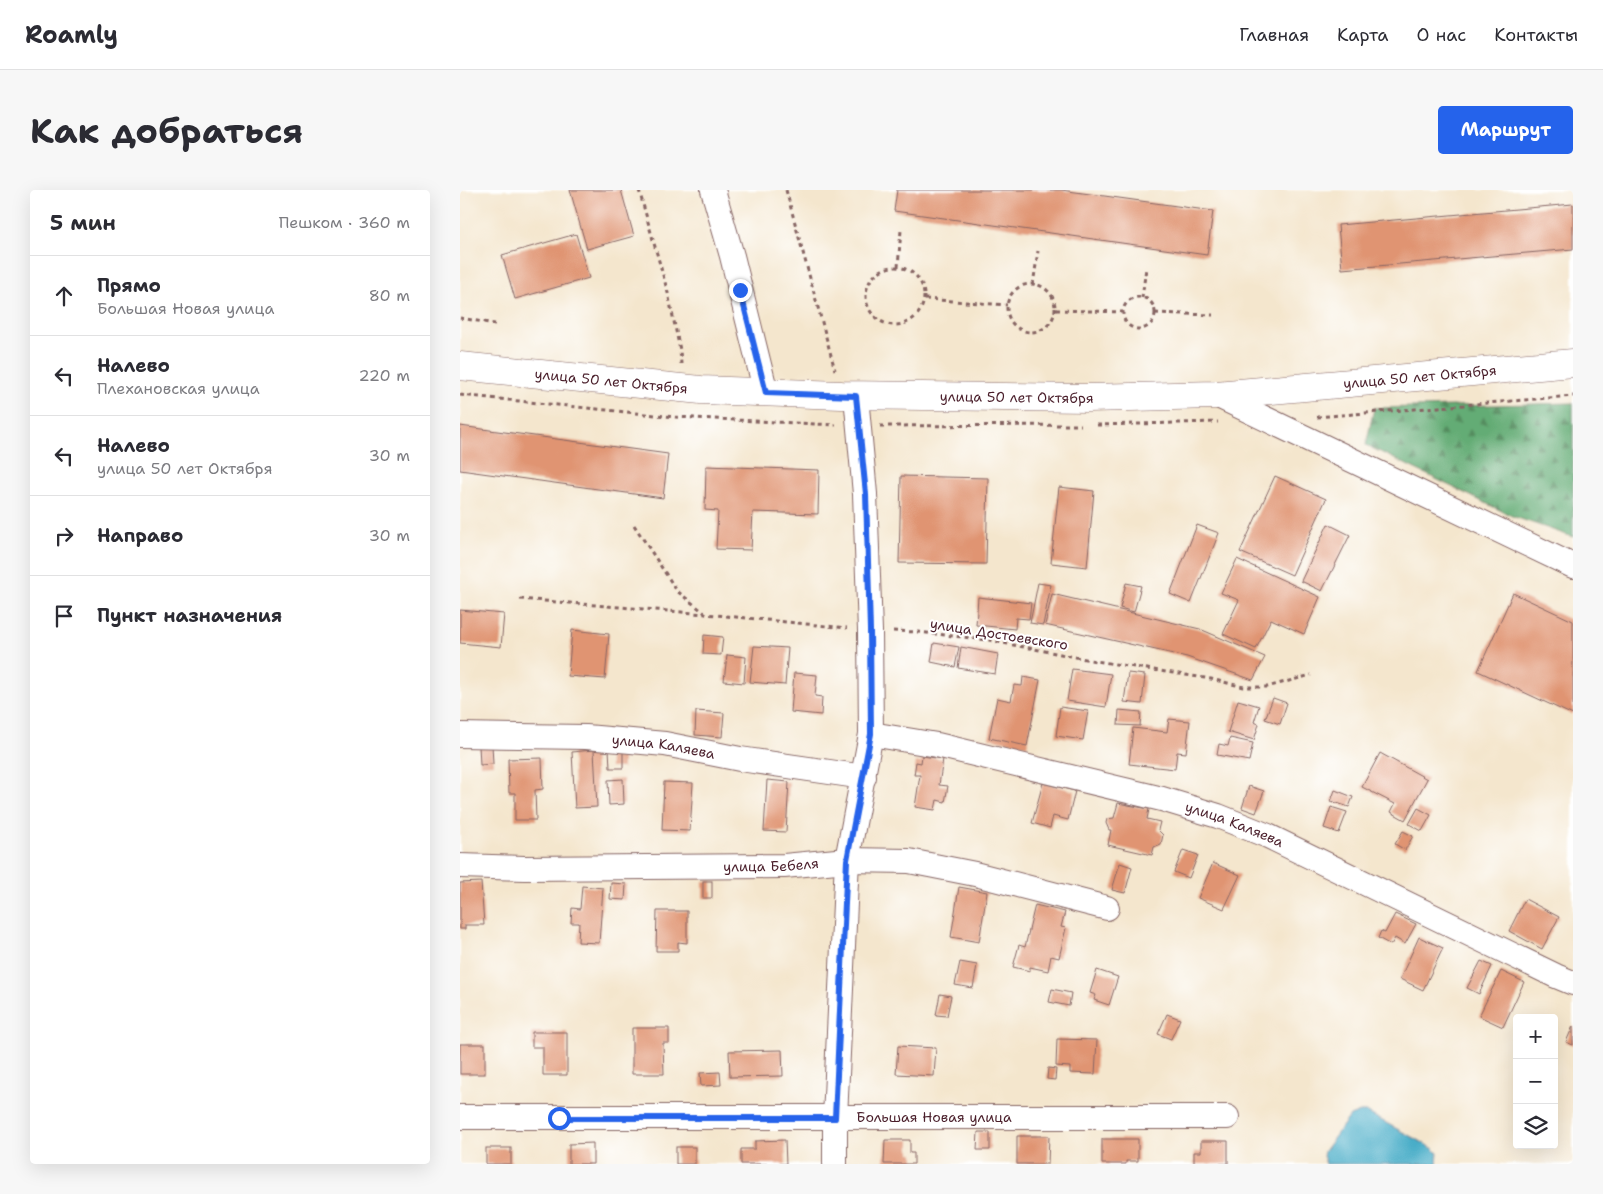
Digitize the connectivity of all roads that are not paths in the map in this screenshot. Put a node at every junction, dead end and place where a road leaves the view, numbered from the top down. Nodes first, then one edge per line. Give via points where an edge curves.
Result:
1 (713, 190) edge
2 (1573, 363) edge
3 (460, 366) edge
4 (766, 393) junction
5 (849, 396) junction
6 (1216, 396) junction
7 (1573, 566) edge
8 (871, 734) junction
9 (460, 735) edge
10 (864, 777) junction
11 (847, 860) junction
12 (460, 866) edge
13 (1107, 908) dead end
14 (1573, 983) edge
15 (460, 1117) edge
16 (1227, 1117) dead end
17 (835, 1118) junction
18 (834, 1164) edge

1 - 4 street
2 - 6 main road, улица 50 лет Октября
3 - 4 main road, улица 50 лет Октября
4 - 5 main road, улица 50 лет Октября
5 - 6 main road, улица 50 лет Октября
5 - 8 street via 866,494
6 - 7 street
8 - 10 street
8 - 14 street, улица Каляева via 937,745 1162,799 1218,816 1268,836
9 - 10 street, улица Каляева via 586,737 665,744 740,759
10 - 11 street
11 - 12 street, улица Бебеля via 784,866
11 - 13 street, улица Бебеля via 909,861 975,874
11 - 17 street
15 - 17 street, Большая Новая улица
16 - 17 street, Большая Новая улица
17 - 18 street

